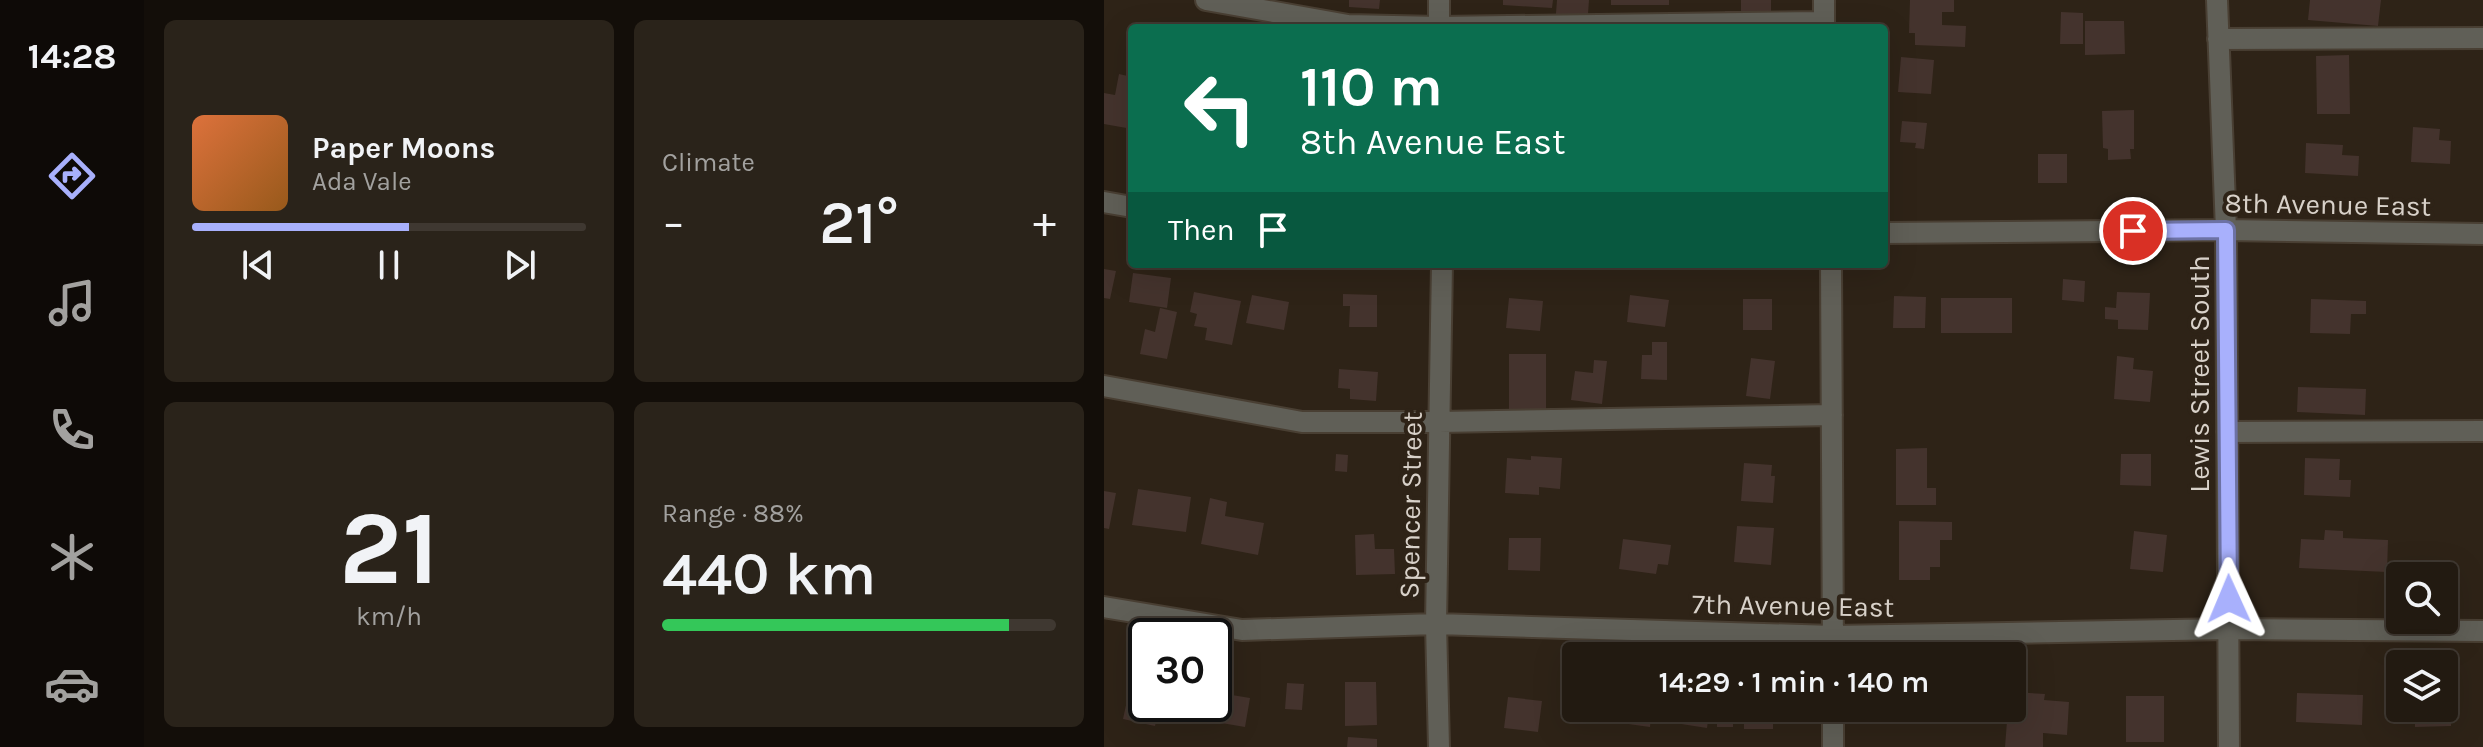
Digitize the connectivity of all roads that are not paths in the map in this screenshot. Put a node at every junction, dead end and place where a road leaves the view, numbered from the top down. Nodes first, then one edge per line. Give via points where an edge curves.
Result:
1 (1206, 0) edge
2 (1439, 0) edge
3 (1824, 0) edge
4 (2217, 0) edge
5 (1342, 24) edge
6 (1439, 24) edge
7 (1824, 24) edge
8 (2483, 38) edge
9 (2218, 39) junction
10 (1104, 202) edge
11 (1128, 206) edge
12 (2226, 230) junction
13 (1888, 233) edge
14 (2483, 234) edge
15 (1442, 268) edge
16 (1831, 268) edge
17 (1104, 386) edge
18 (1832, 415) junction
19 (1439, 422) junction
20 (2483, 431) edge
21 (2227, 432) junction
22 (1104, 607) edge
23 (1436, 624) junction
24 (2229, 629) junction
25 (2483, 631) edge
26 (1761, 642) edge
27 (1833, 642) edge
28 (1926, 642) edge
29 (1833, 722) edge
30 (1439, 747) edge
31 (1833, 747) edge
32 (2229, 747) edge

1 - 5 street
2 - 6 street
3 - 7 street
4 - 9 street, Lewis Street South
8 - 9 street
9 - 12 street, Lewis Street South
10 - 11 street
12 - 13 street, 8th Avenue East
12 - 14 street, 8th Avenue East
12 - 21 street, Lewis Street South
15 - 19 street, Spencer Street
16 - 18 street
17 - 19 street via 1302,422
18 - 19 street
18 - 27 street
19 - 23 street, Spencer Street
20 - 21 street
21 - 24 street, Lewis Street South
22 - 23 street, 7th Avenue East via 1242,630
23 - 26 street, 7th Avenue East
23 - 30 street, Spencer Street
24 - 25 street, 7th Avenue East
24 - 28 street, 7th Avenue East
24 - 32 street, Lewis Street South
29 - 31 street

